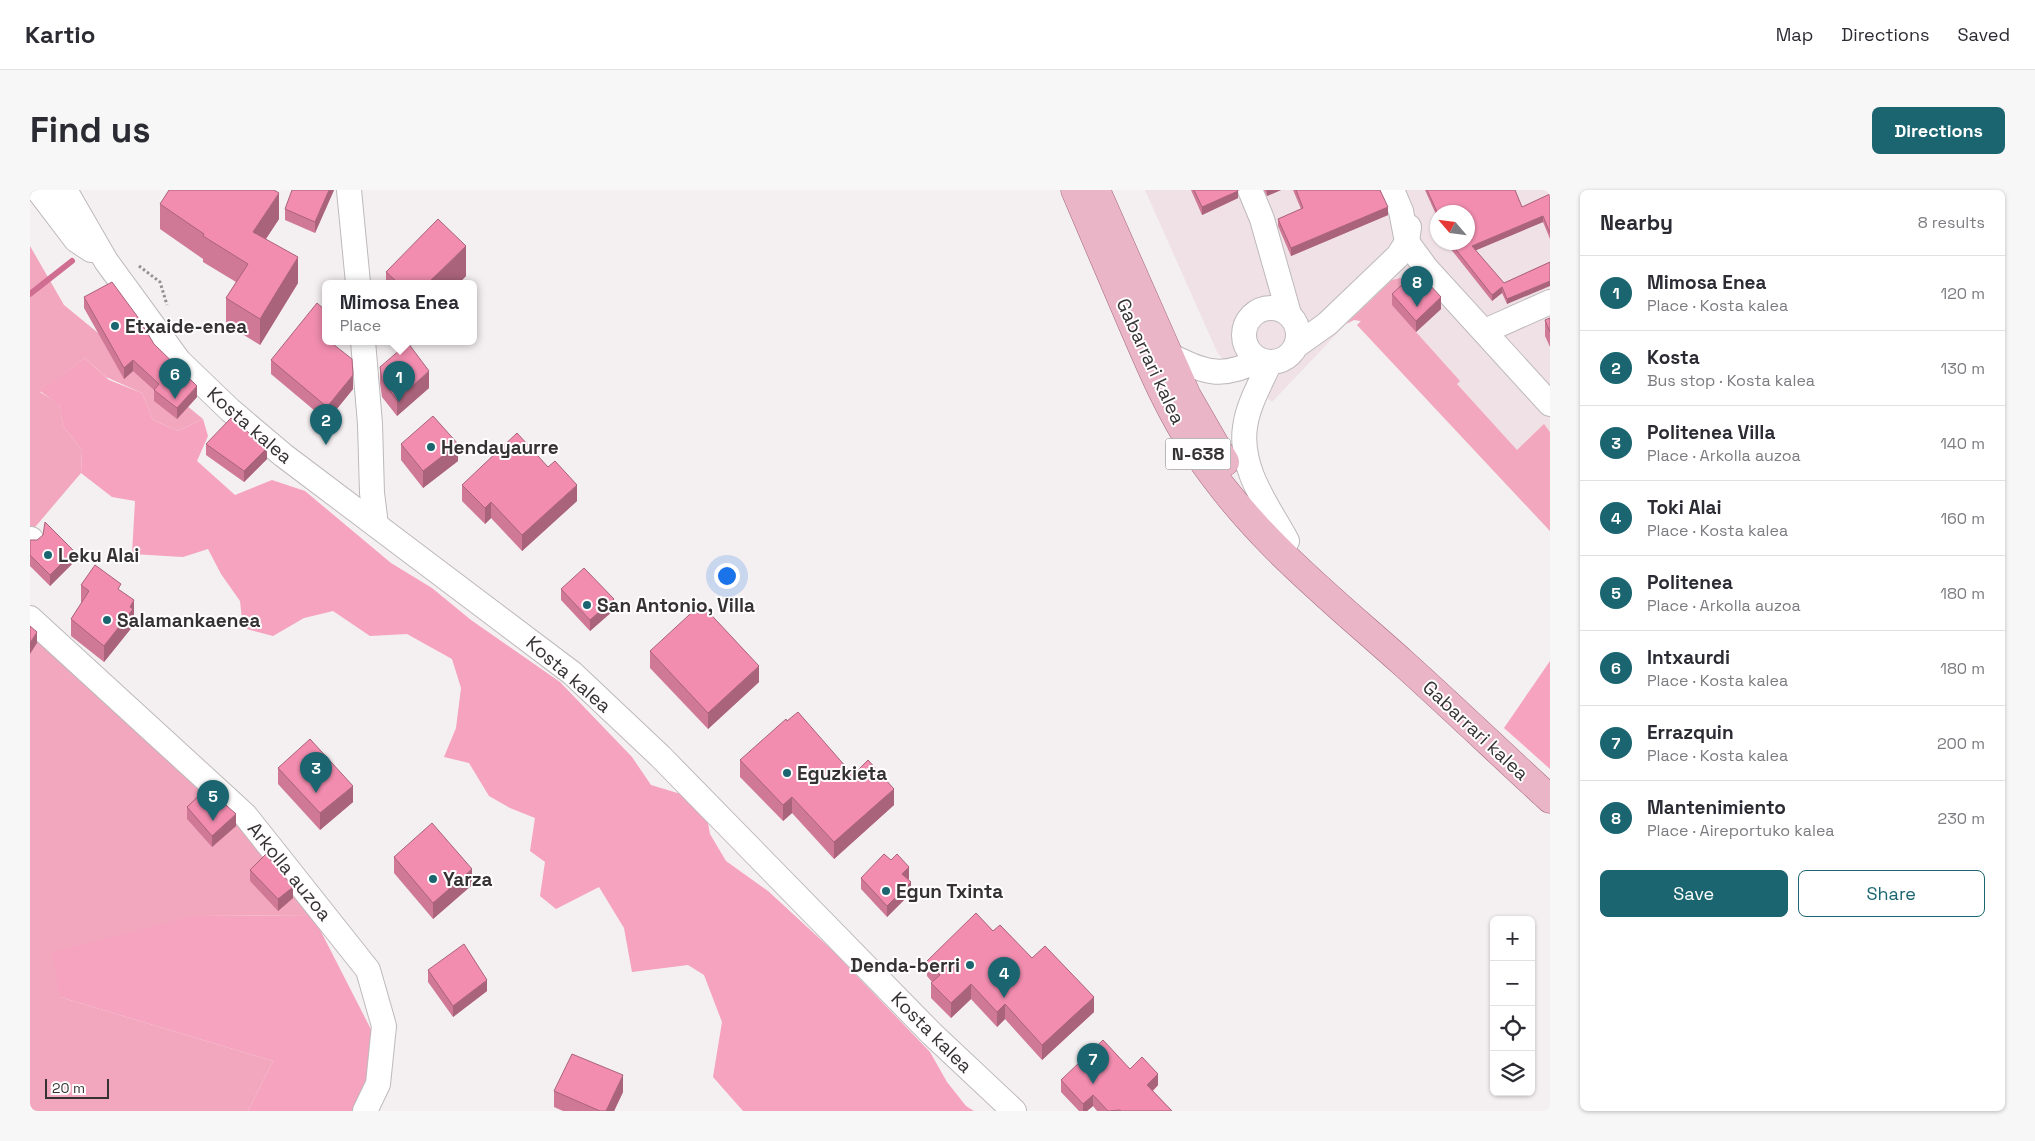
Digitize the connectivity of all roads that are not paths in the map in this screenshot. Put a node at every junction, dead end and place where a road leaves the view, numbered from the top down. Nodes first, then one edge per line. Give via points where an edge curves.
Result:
1 (38, 190) edge
2 (65, 190) edge
3 (349, 190) edge
4 (1075, 190) edge
5 (1096, 190) edge
6 (1250, 190) edge
7 (1392, 190) edge
8 (1404, 190) edge
9 (1407, 242) junction
10 (1102, 252) junction
11 (106, 260) junction
12 (358, 280) edge
13 (1550, 302) edge
14 (1289, 314) junction
15 (1485, 331) junction
16 (363, 345) edge
17 (1296, 346) junction
18 (1167, 354) junction
19 (1265, 361) junction
20 (1550, 404) edge
21 (376, 525) junction
22 (1288, 541) junction
23 (30, 618) edge
24 (1401, 662) junction
25 (1550, 799) edge
26 (365, 1111) edge
27 (1014, 1111) edge

1 - 11 street via 76,240
2 - 11 street
3 - 12 street
4 - 10 main road, Gabarrari kalea / N-638
5 - 18 main road, Gabarrari kalea / N-638
6 - 14 street via 1262,219
7 - 9 street via 1402,212
8 - 9 street via 1412,210
9 - 15 street via 1426,268
9 - 17 street via 1398,256 1327,324
10 - 18 main road via 1119,268 1150,338
10 - 24 main road, Gabarrari kalea / N-638 via 1169,406 1219,485 1254,527
11 - 21 street, Kosta kalea via 179,361 230,410
13 - 15 street
14 - 17 street via 1297,327
14 - 19 street via 1267,308 1248,320 1245,342 1253,355
15 - 20 street
16 - 21 street
17 - 19 street via 1281,360
18 - 19 street via 1188,365 1222,373
18 - 22 main road, Gabarrari kalea / N-638 via 1210,439
19 - 22 street, Gabarrari kalea via 1245,427 1244,449 1256,485
21 - 27 street, Kosta kalea via 572,673 661,757 932,1034
22 - 24 main road, Gabarrari kalea / N-638
23 - 26 street, Arkolla auzoa via 245,815 368,970 384,1026 378,1084
24 - 25 main road, Gabarrari kalea / N-638

